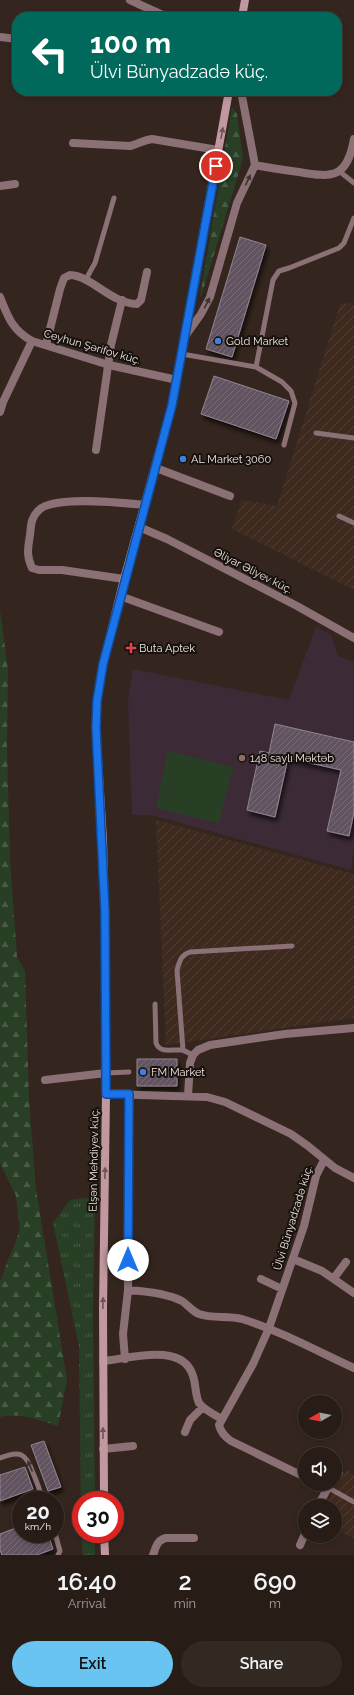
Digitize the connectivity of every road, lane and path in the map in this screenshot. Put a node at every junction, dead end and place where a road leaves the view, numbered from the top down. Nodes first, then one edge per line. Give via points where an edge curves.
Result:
1 (130, 0) edge
2 (245, 0) edge
3 (156, 12) edge
4 (243, 12) edge
5 (0, 37) edge
6 (12, 38) edge
7 (226, 96) edge
8 (243, 96) edge
9 (354, 139) edge
10 (73, 143) dead end
11 (218, 150) junction
12 (255, 165) junction
13 (339, 171) junction
14 (15, 184) dead end
15 (354, 184) edge
16 (0, 186) edge
17 (114, 198) dead end
18 (354, 218) edge
19 (147, 272) dead end
20 (86, 279) junction
21 (0, 297) edge
22 (122, 300) junction
23 (186, 335) junction
24 (32, 341) junction
25 (46, 345) junction
26 (182, 354) junction
27 (109, 365) junction
28 (256, 367) junction
29 (177, 380) junction
30 (0, 412) edge
31 (316, 433) dead end
32 (354, 438) edge
33 (284, 445) dead end
34 (96, 450) dead end
35 (156, 468) junction
36 (230, 496) dead end
37 (145, 505) junction
38 (340, 516) dead end
39 (354, 523) edge
40 (139, 527) junction
41 (124, 579) junction
42 (120, 596) junction
43 (219, 632) dead end
44 (354, 638) edge
45 (292, 946) dead end
46 (155, 1004) dead end
47 (354, 1028) edge
48 (183, 1050) junction
49 (194, 1055) junction
50 (129, 1072) dead end
51 (106, 1073) junction
52 (45, 1080) dead end
53 (106, 1094) junction
54 (129, 1094) junction
55 (188, 1096) junction
56 (324, 1160) junction
57 (354, 1178) edge
58 (294, 1259) junction
59 (346, 1262) dead end
60 (261, 1278) dead end
61 (334, 1278) junction
62 (282, 1289) junction
63 (128, 1290) junction
64 (354, 1293) edge
65 (269, 1328) junction
66 (125, 1359) junction
67 (103, 1361) junction
68 (354, 1368) edge
69 (203, 1407) junction
70 (222, 1419) junction
71 (185, 1432) dead end
72 (133, 1446) dead end
73 (103, 1449) junction
74 (0, 1458) edge
75 (298, 1474) edge
76 (40, 1491) edge
77 (104, 1491) edge
78 (336, 1491) edge
79 (354, 1502) edge
80 (194, 1538) dead end
81 (58, 1543) edge
82 (104, 1543) edge
83 (58, 1555) edge
84 (105, 1555) edge
85 (153, 1555) edge

1 - 3 street
2 - 4 main road
5 - 6 street
11 -> 7 main road, Elşən Mehdiyev küç.
8 - 12 street
9 - 13 street via 350,158
10 - 11 street via 130,146 152,139
11 - 23 main road, Elşən Mehdiyev küç.
12 - 13 street via 321,176 333,175
23 -> 12 street via 210,297 237,203
13 - 15 lane
14 - 16 street
17 - 20 lane via 95,263
18 - 28 lane via 344,243 339,248 279,271 273,280
19 - 22 street via 141,300 137,304
20 - 22 street via 102,291
20 - 25 street via 74,275 64,278
21 - 24 street, Ceyhun Şərifov küç. via 14,327
22 - 27 street
23 - 26 main road, Elşən Mehdiyev küç.
24 - 25 street, Ceyhun Şərifov küç.
24 - 30 street
25 - 27 street, Ceyhun Şərifov küç.
26 - 28 lane
26 - 29 main road, Elşən Mehdiyev küç.
27 - 29 street, Ceyhun Şərifov küç.
27 - 34 street
28 - 33 lane via 282,382 291,391 295,403
29 - 35 main road, Elşən Mehdiyev küç.
31 - 32 lane
35 - 36 street
35 - 37 main road, Elşən Mehdiyev küç.
37 - 40 main road, Elşən Mehdiyev küç.
37 - 41 street via 104,501 52,503 40,508 33,517 27,552 32,568
38 - 39 lane
40 - 41 main road, Elşən Mehdiyev küç.
40 - 44 street, Əliyar Əliyev küç. via 167,539
41 - 42 main road, Elşən Mehdiyev küç.
42 - 43 street
42 - 51 main road, Elşən Mehdiyev küç. via 103,664 96,728 105,919
45 - 48 lane via 183,954 177,970
46 - 48 lane via 158,1048
47 - 49 street via 219,1043 198,1050
48 - 49 lane
49 - 55 street via 190,1063
50 - 51 lane
51 - 52 street
51 - 53 main road, Elşən Mehdiyev küç.
53 - 54 street, Ülvi Bünyadzadə küç.
67 -> 53 main road, Elşən Mehdiyev küç.
54 - 55 street, Ülvi Bünyadzadə küç.
54 - 63 street
55 - 56 street, Ülvi Bünyadzadə küç. via 208,1097 239,1107 291,1134
56 - 57 street
56 - 58 street, Ülvi Bünyadzadə küç. via 316,1176
58 - 61 street
58 - 62 street, Ülvi Bünyadzadə küç.
59 - 61 street
60 - 62 street
61 - 64 street
62 - 65 street, Ülvi Bünyadzadə küç.
63 - 65 street via 177,1299 198,1314 215,1318 239,1318
63 - 66 street via 123,1334
65 - 68 street
65 - 70 street, Ülvi Bünyadzadə küç. via 253,1364
66 - 67 street
66 - 69 street via 151,1354 174,1357 183,1362 193,1373 198,1398
73 -> 67 main road, Elşən Mehdiyev küç.
69 - 70 street
69 - 71 street via 190,1420
70 - 75 street via 220,1431 226,1438
72 - 73 street
73 - 77 main road, Elşən Mehdiyev küç.
76 -> 74 lane via 29,1461 23,1456 10,1454
78 - 79 lane
80 - 85 street via 162,1539
81 - 83 lane via 60,1551
82 - 84 main road

